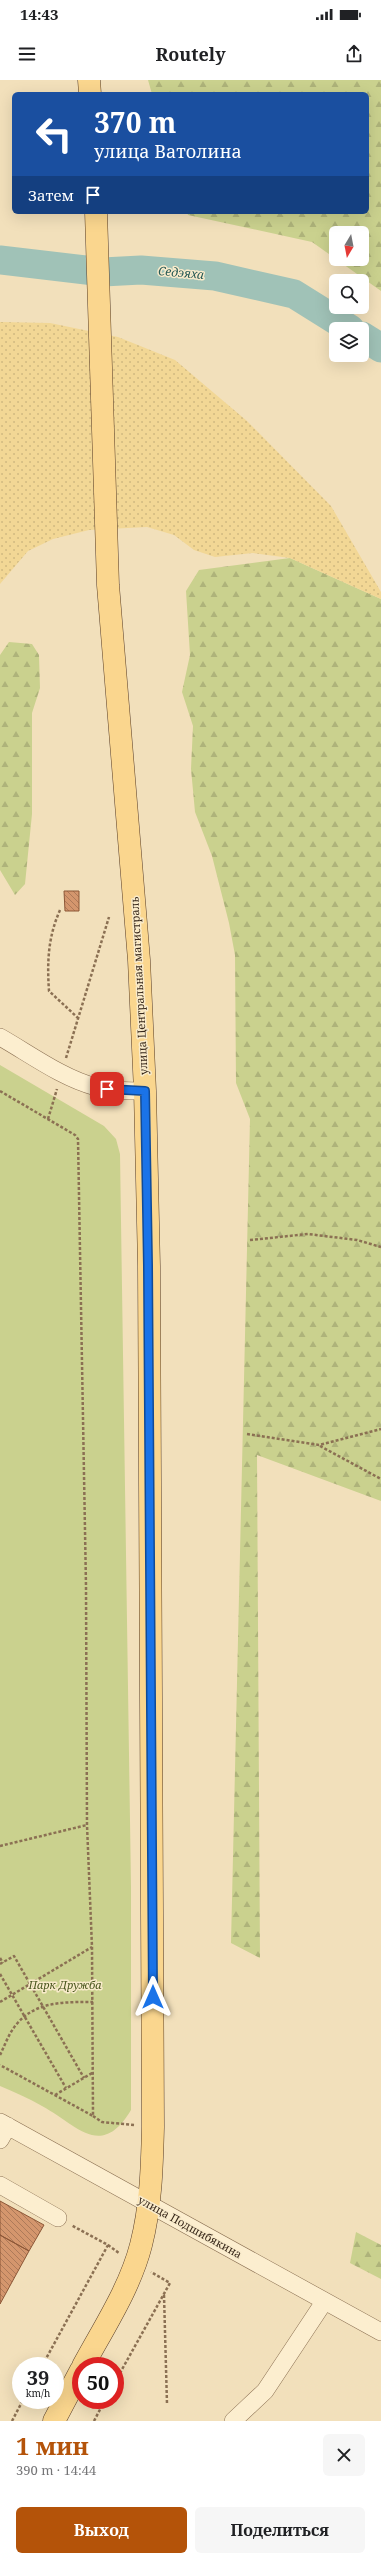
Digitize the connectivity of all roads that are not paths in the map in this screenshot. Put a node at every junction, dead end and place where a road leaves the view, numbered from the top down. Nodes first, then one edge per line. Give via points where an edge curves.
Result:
1 (89, 80) edge
2 (90, 92) edge
3 (96, 214) edge
4 (0, 1037) edge
5 (145, 1091) junction
6 (3, 2129) edge
7 (0, 2185) edge
8 (149, 2204) junction
9 (58, 2218) road end
10 (324, 2302) junction
11 (381, 2332) edge
12 (88, 2357) edge
13 (72, 2387) edge
14 (54, 2421) edge
15 (233, 2421) edge

1 - 2 main road
3 - 5 main road, улица Центральная магистраль via 108,585 140,960
4 - 5 street via 62,1072 96,1087 119,1091
5 - 8 main road, улица Центральная магистраль via 153,2127
6 - 8 street, улица Подшибякина
7 - 9 street
8 - 10 street, улица Подшибякина
8 - 12 main road, улица Центральная магистраль via 135,2263 121,2296
10 - 11 street, улица Подшибякина
10 - 15 street via 265,2391
13 - 14 main road

